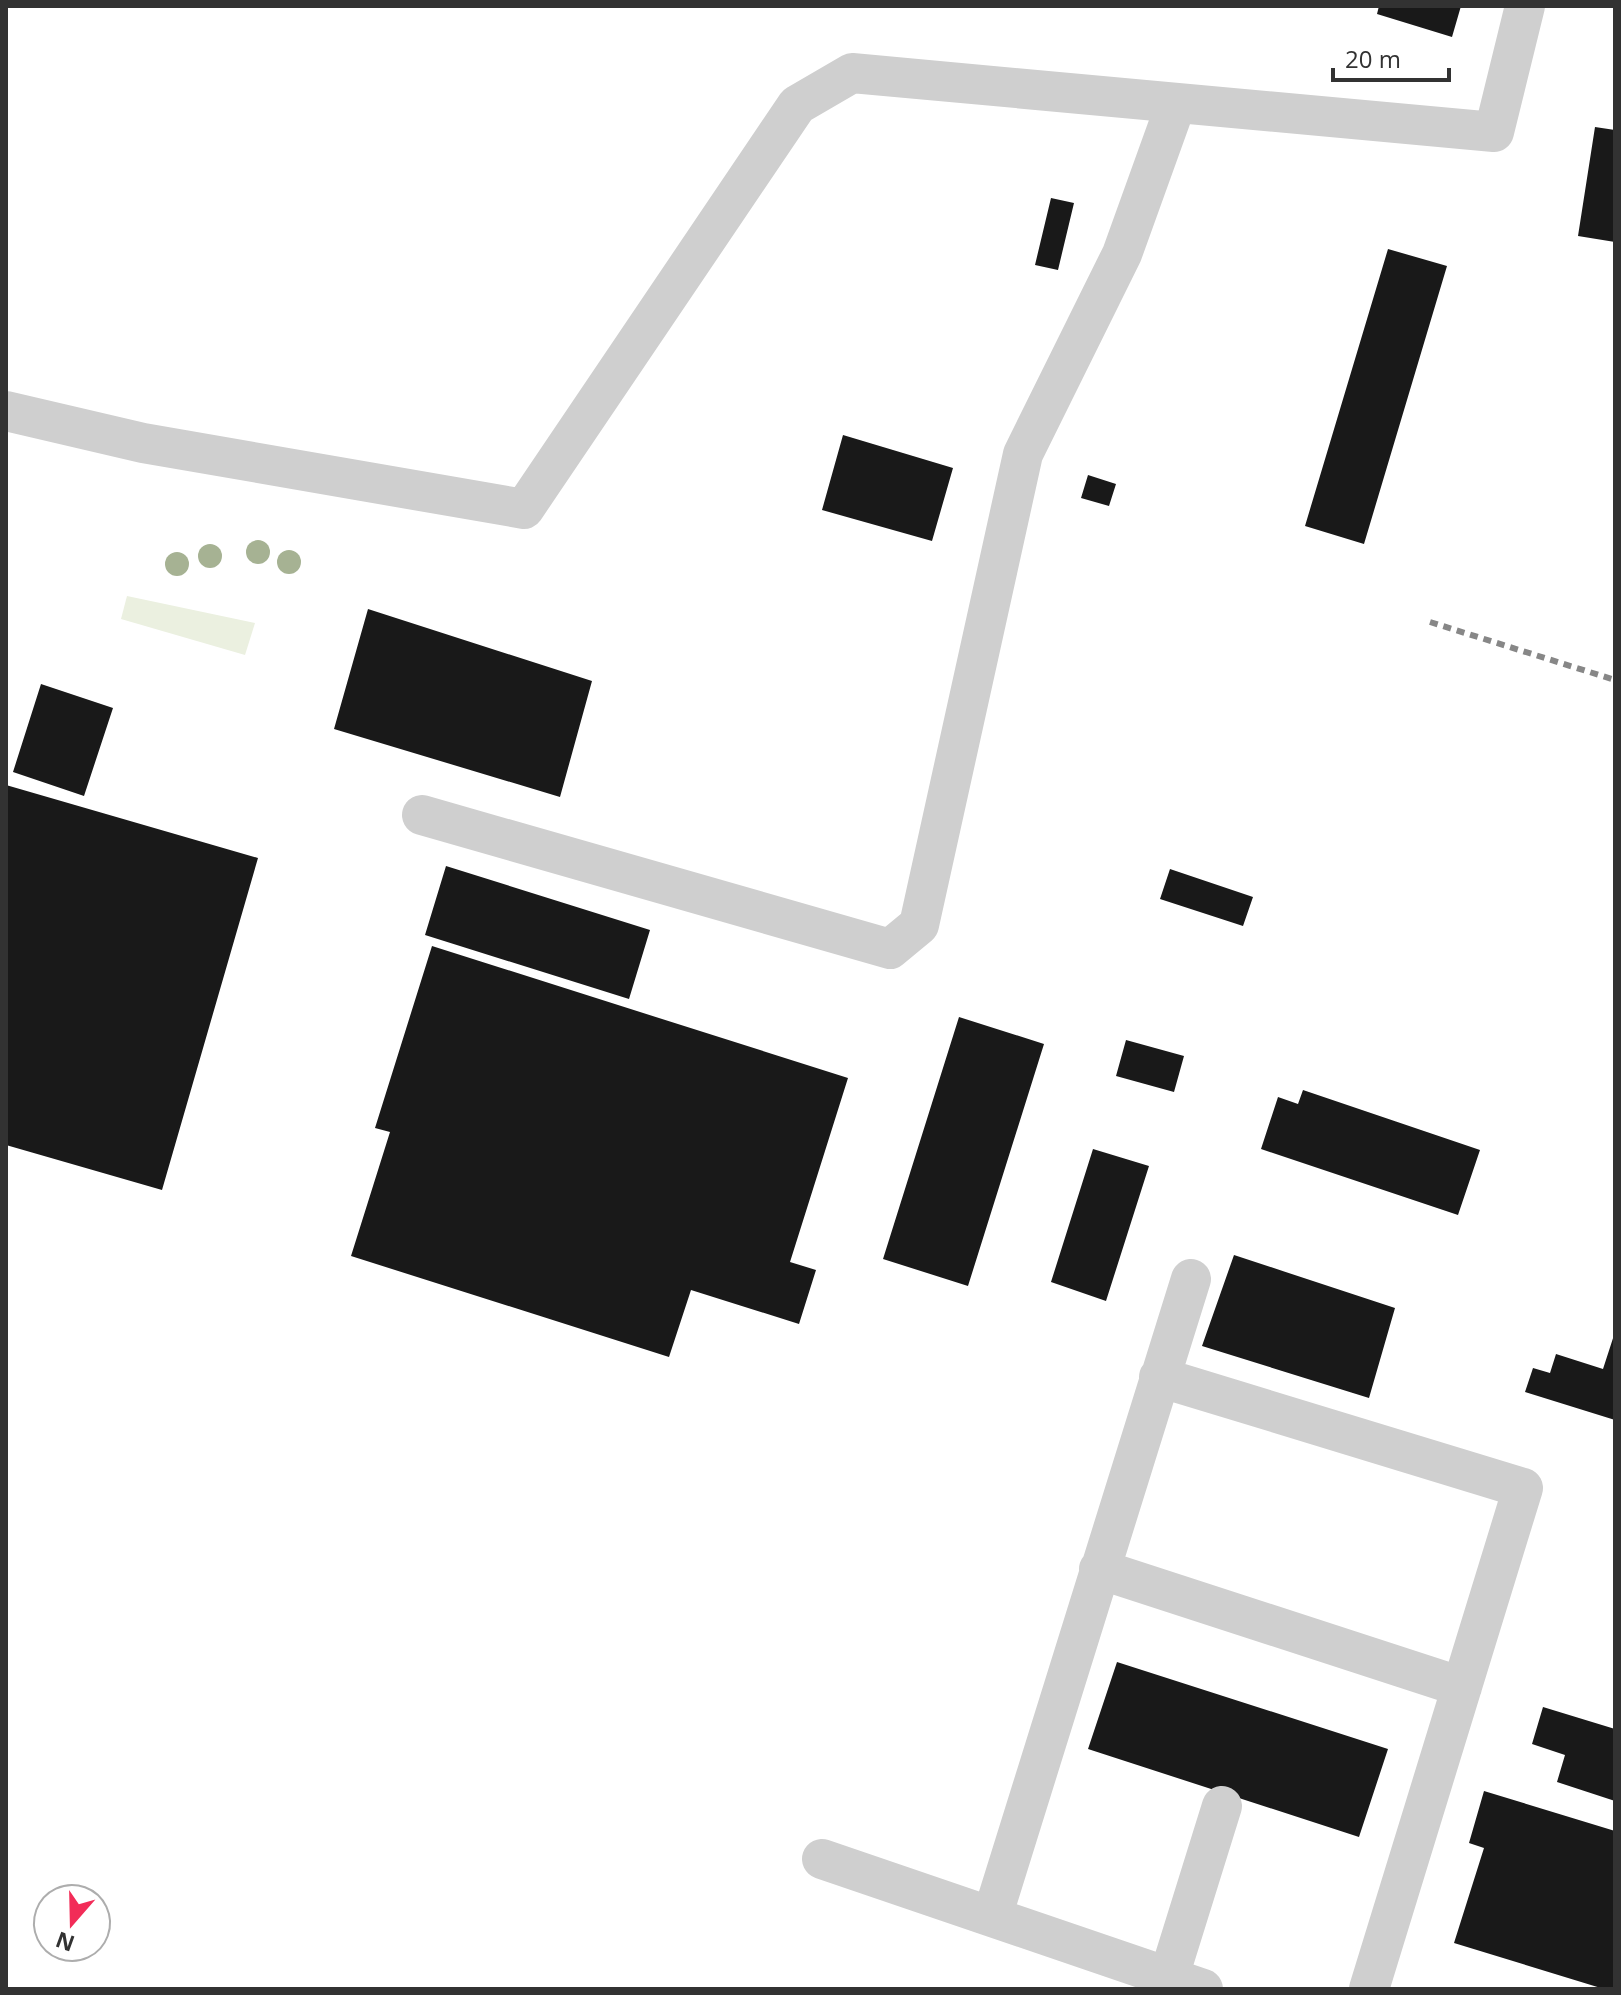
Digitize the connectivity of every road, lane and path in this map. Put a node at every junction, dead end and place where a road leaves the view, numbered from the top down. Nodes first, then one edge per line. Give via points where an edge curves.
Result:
1 (1525, 6) edge
2 (1176, 104) junction
3 (6, 411) edge
4 (422, 815) dead end
5 (1191, 1279) dead end
6 (1159, 1377) junction
7 (1099, 1569) junction
8 (1462, 1687) junction
9 (1222, 1806) dead end
10 (822, 1859) dead end
11 (992, 1917) junction
12 (1179, 1985) edge
13 (1369, 1989) edge

1 - 2 lane via 1494,132
2 - 3 lane via 852,73 797,105 524,509 143,443
2 - 4 lane via 1122,254 1023,454 919,925 890,949
5 - 6 lane
6 - 7 lane
6 - 8 lane via 1523,1488
7 - 8 lane
7 - 11 lane
8 - 13 lane
9 - 12 lane
10 - 11 lane
11 - 12 lane

